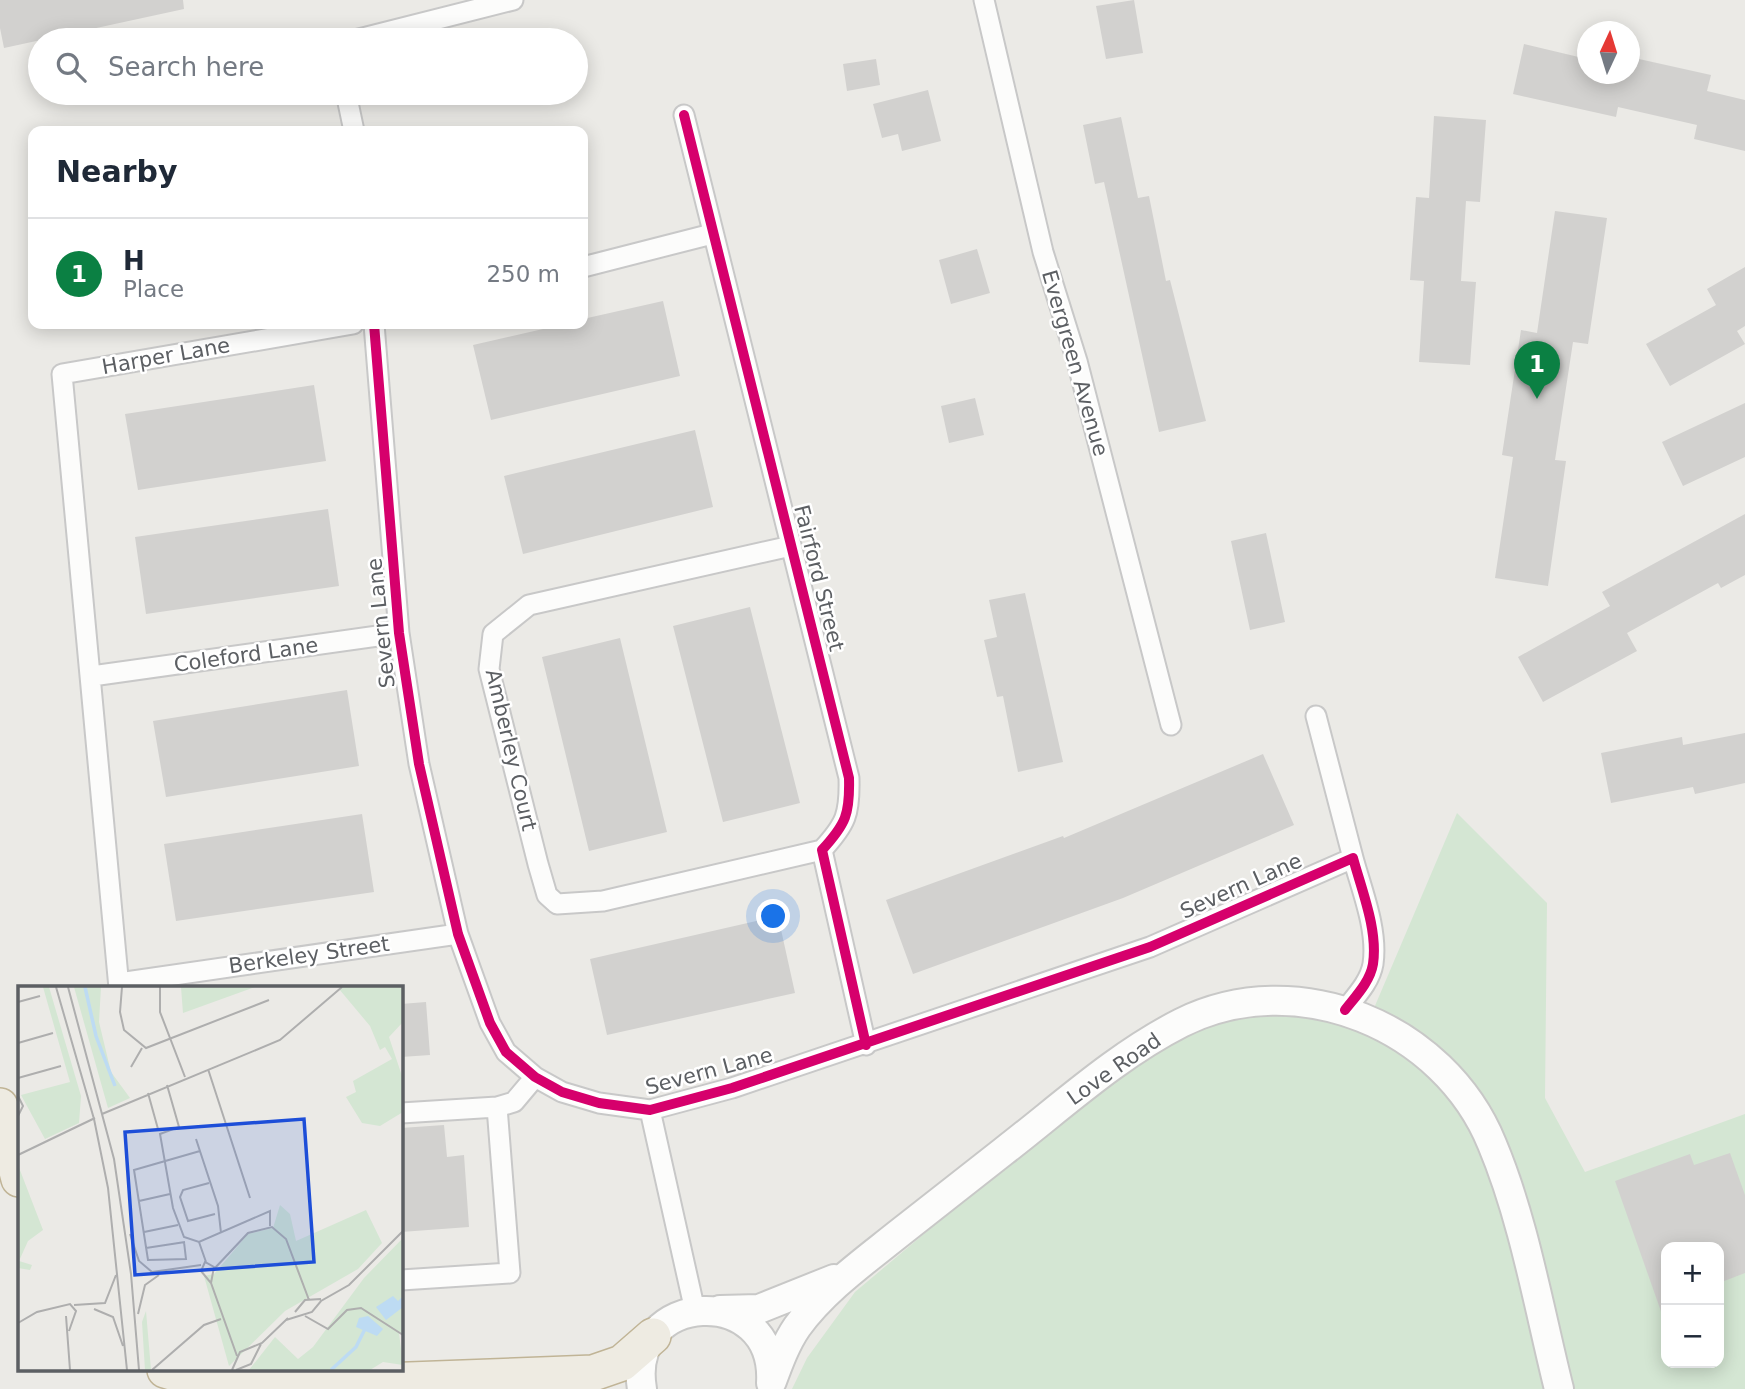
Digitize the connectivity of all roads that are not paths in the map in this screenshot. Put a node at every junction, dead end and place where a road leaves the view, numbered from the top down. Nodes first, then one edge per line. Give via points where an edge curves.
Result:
1 (513, 0) edge
2 (984, 0) edge
3 (402, 28) edge
4 (349, 105) edge
5 (684, 115) dead end
6 (353, 126) edge
7 (712, 234) junction
8 (588, 266) edge
9 (324, 329) edge
10 (374, 329) edge
11 (791, 546) junction
12 (399, 633) junction
13 (92, 676) junction
14 (1316, 716) dead end
15 (1171, 725) dead end
16 (822, 850) junction
17 (1353, 858) junction
18 (458, 934) junction
19 (119, 985) edge
20 (1345, 1010) junction
21 (866, 1045) junction
22 (535, 1077) junction
23 (0, 1106) edge
24 (497, 1107) junction
25 (650, 1110) junction
26 (402, 1113) edge
27 (18, 1175) edge
28 (852, 1270) junction
29 (402, 1280) edge
30 (704, 1311) junction
31 (653, 1336) junction
32 (172, 1372) edge
33 (771, 1385) edge
34 (574, 1389) edge
35 (586, 1389) edge
36 (642, 1389) edge
37 (1559, 1389) edge

1 - 3 street
2 - 15 street, Evergreen Avenue via 1044,252 1077,361
4 - 6 street
5 - 7 street, Fairford Street
7 - 8 street
7 - 11 street, Fairford Street
9 - 13 street, Harper Lane via 62,374
10 - 12 street, Severn Lane
11 - 16 street, Fairford Street via 849,778 850,805 844,826
11 - 16 street, Amberley Court via 529,605 492,634 489,669 538,864 547,895 557,904 603,901
12 - 13 street, Coleford Lane
12 - 18 street, Severn Lane via 419,764
13 - 19 street
14 - 17 street
16 - 21 street
17 - 20 street via 1371,926 1373,965
17 - 21 street, Severn Lane via 1150,947
18 - 19 street, Berkeley Street
18 - 22 street, Severn Lane via 490,1024 506,1052
20 - 28 street, Love Road via 1279,1001 1227,1008 1182,1023 1121,1059
20 - 37 street, Love Road via 1385,1026 1425,1054 1479,1116 1508,1190
21 - 25 street, Severn Lane
22 - 24 street via 514,1102
22 - 25 street, Severn Lane via 562,1092 599,1103
23 - 27 highway
24 - 26 street
24 - 29 street via 510,1273
25 - 30 street
28 - 30 street, Love Road via 759,1309
28 - 33 street, Love Road via 799,1324
30 - 31 street via 673,1318
30 - 33 street via 731,1315 754,1331 769,1357
31 - 32 highway via 622,1363 593,1373 250,1386 211,1384
31 - 36 street via 641,1363
34 - 35 highway

